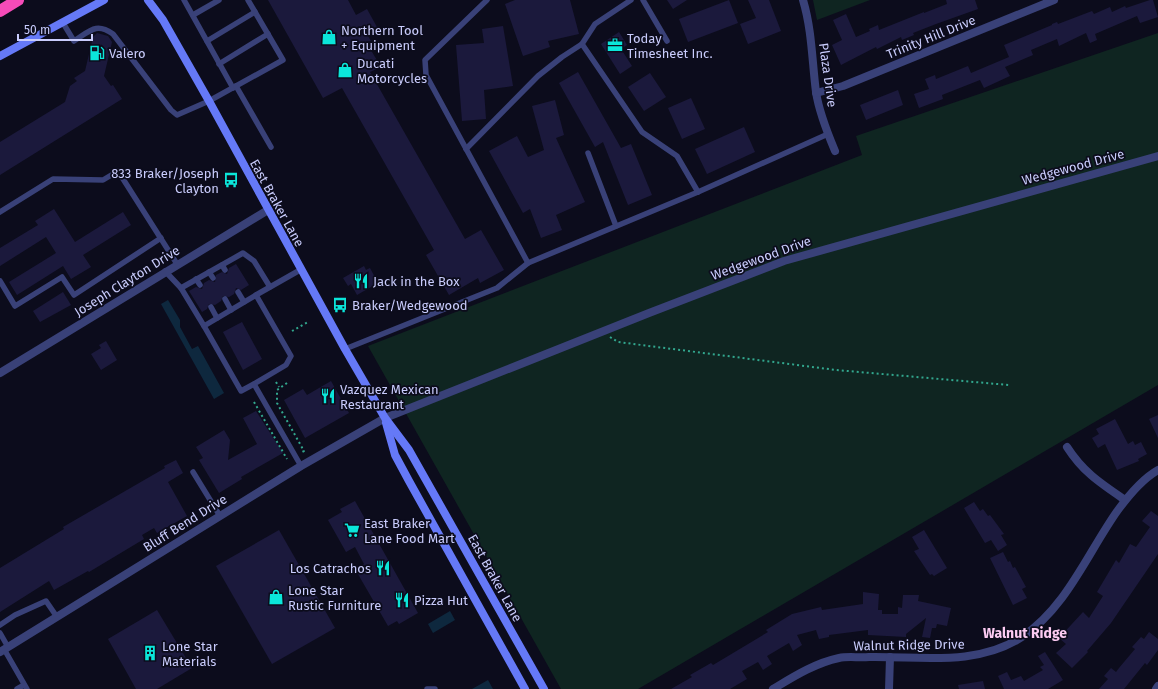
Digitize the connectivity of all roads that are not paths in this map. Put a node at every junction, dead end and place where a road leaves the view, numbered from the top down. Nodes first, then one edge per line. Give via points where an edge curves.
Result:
1 (18, 0) edge
2 (104, 0) edge
3 (148, 0) edge
4 (184, 0) edge
5 (219, 0) edge
6 (248, 0) edge
7 (487, 0) edge
8 (631, 0) edge
9 (642, 0) edge
10 (803, 0) edge
11 (1054, 0) edge
12 (0, 11) edge
13 (254, 12) junction
14 (193, 15) junction
15 (63, 22) junction
16 (268, 34) junction
17 (207, 40) junction
18 (667, 41) dead end
19 (582, 44) junction
20 (0, 56) edge
21 (219, 64) junction
22 (234, 87) junction
23 (816, 93) junction
24 (210, 101) junction
25 (828, 134) junction
26 (271, 148) dead end
27 (466, 149) junction
28 (835, 151) dead end
29 (588, 153) dead end
30 (1158, 156) edge
31 (698, 192) junction
32 (268, 210) junction
33 (0, 212) edge
34 (616, 226) junction
35 (161, 238) junction
36 (528, 263) junction
37 (177, 264) junction
38 (300, 270) junction
39 (165, 271) junction
40 (209, 272) junction
41 (213, 278) dead end
42 (196, 279) junction
43 (0, 280) edge
44 (200, 285) dead end
45 (270, 287) junction
46 (180, 288) junction
47 (238, 292) dead end
48 (256, 295) junction
49 (225, 299) dead end
50 (244, 302) junction
51 (212, 307) dead end
52 (231, 310) junction
53 (217, 318) junction
54 (204, 326) junction
55 (345, 349) junction
56 (0, 373) edge
57 (254, 384) junction
58 (385, 418) junction
59 (1067, 447) dead end
60 (301, 466) junction
61 (1158, 470) edge
62 (193, 472) dead end
63 (1125, 500) junction
64 (220, 516) junction
65 (57, 617) junction
66 (0, 625) edge
67 (0, 633) edge
68 (4, 649) edge
69 (890, 657) junction
70 (1158, 686) edge
71 (26, 687) edge
72 (17, 689) edge
73 (428, 689) edge
74 (435, 689) edge
75 (525, 689) edge
76 (544, 689) edge
77 (773, 689) edge
78 (889, 689) edge
79 (1156, 689) edge

1 - 12 highway
2 - 15 main road
3 - 24 main road, East Braker Lane via 163,20
4 - 14 lane
5 - 14 lane
6 - 13 lane
7 - 27 lane via 425,60 426,74
8 - 19 lane via 595,24
9 - 18 lane
10 - 23 street, Plaza Drive via 809,20
11 - 23 street, Trinity Hill Drive via 843,86
13 - 16 lane
13 - 17 lane
14 - 17 lane
15 - 20 main road
15 - 24 lane via 74,41 95,28 104,27 113,34 177,115
16 - 21 lane
16 - 22 lane via 283,60
17 - 21 lane
19 - 27 lane via 538,76
19 - 31 lane via 642,132 677,156
21 - 22 lane
22 - 24 lane
22 - 26 lane
23 - 25 street, Plaza Drive
24 - 32 main road, East Braker Lane
25 - 28 street, Plaza Drive
25 - 31 lane
27 - 36 lane
29 - 34 lane
30 - 58 street, Wedgewood Drive via 784,261
31 - 34 lane
32 - 37 street, Joseph Clayton Drive
32 - 38 main road, East Braker Lane
33 - 35 lane via 53,178 103,180 118,171
34 - 36 lane
35 - 37 lane
35 - 43 lane via 74,295 62,277 15,306
36 - 55 lane via 497,288
37 - 39 street, Joseph Clayton Drive
38 - 45 lane
38 - 55 main road, East Braker Lane
39 - 46 lane
39 - 56 street, Joseph Clayton Drive
40 - 41 lane
40 - 42 lane
40 - 45 lane via 224,268 243,253 254,261
42 - 44 lane
42 - 46 lane
45 - 48 lane
46 - 54 lane
47 - 50 lane
48 - 50 lane
48 - 57 lane via 291,356 286,365
49 - 52 lane
50 - 52 lane
51 - 53 lane
52 - 53 lane
53 - 54 lane
54 - 57 lane via 241,391
55 - 58 main road, East Braker Lane
57 - 60 lane
58 - 60 street, Bluff Bend Drive
58 - 75 main road, East Braker Lane via 399,461
58 - 76 main road, East Braker Lane via 410,450
59 - 63 street via 1076,462 1091,477
60 - 64 street, Bluff Bend Drive
61 - 63 street, Walnut Ridge Drive via 1148,475
62 - 64 lane
63 - 69 street, Walnut Ridge Drive via 1064,595 1044,619 1022,637 974,656 951,659
64 - 65 street, Bluff Bend Drive
65 - 66 lane via 46,600
65 - 68 street, Bluff Bend Drive
67 - 68 lane
68 - 71 lane
69 - 77 street, Walnut Ridge Drive via 839,658 801,672
69 - 78 street
70 - 79 street
71 - 72 lane
73 - 74 lane

